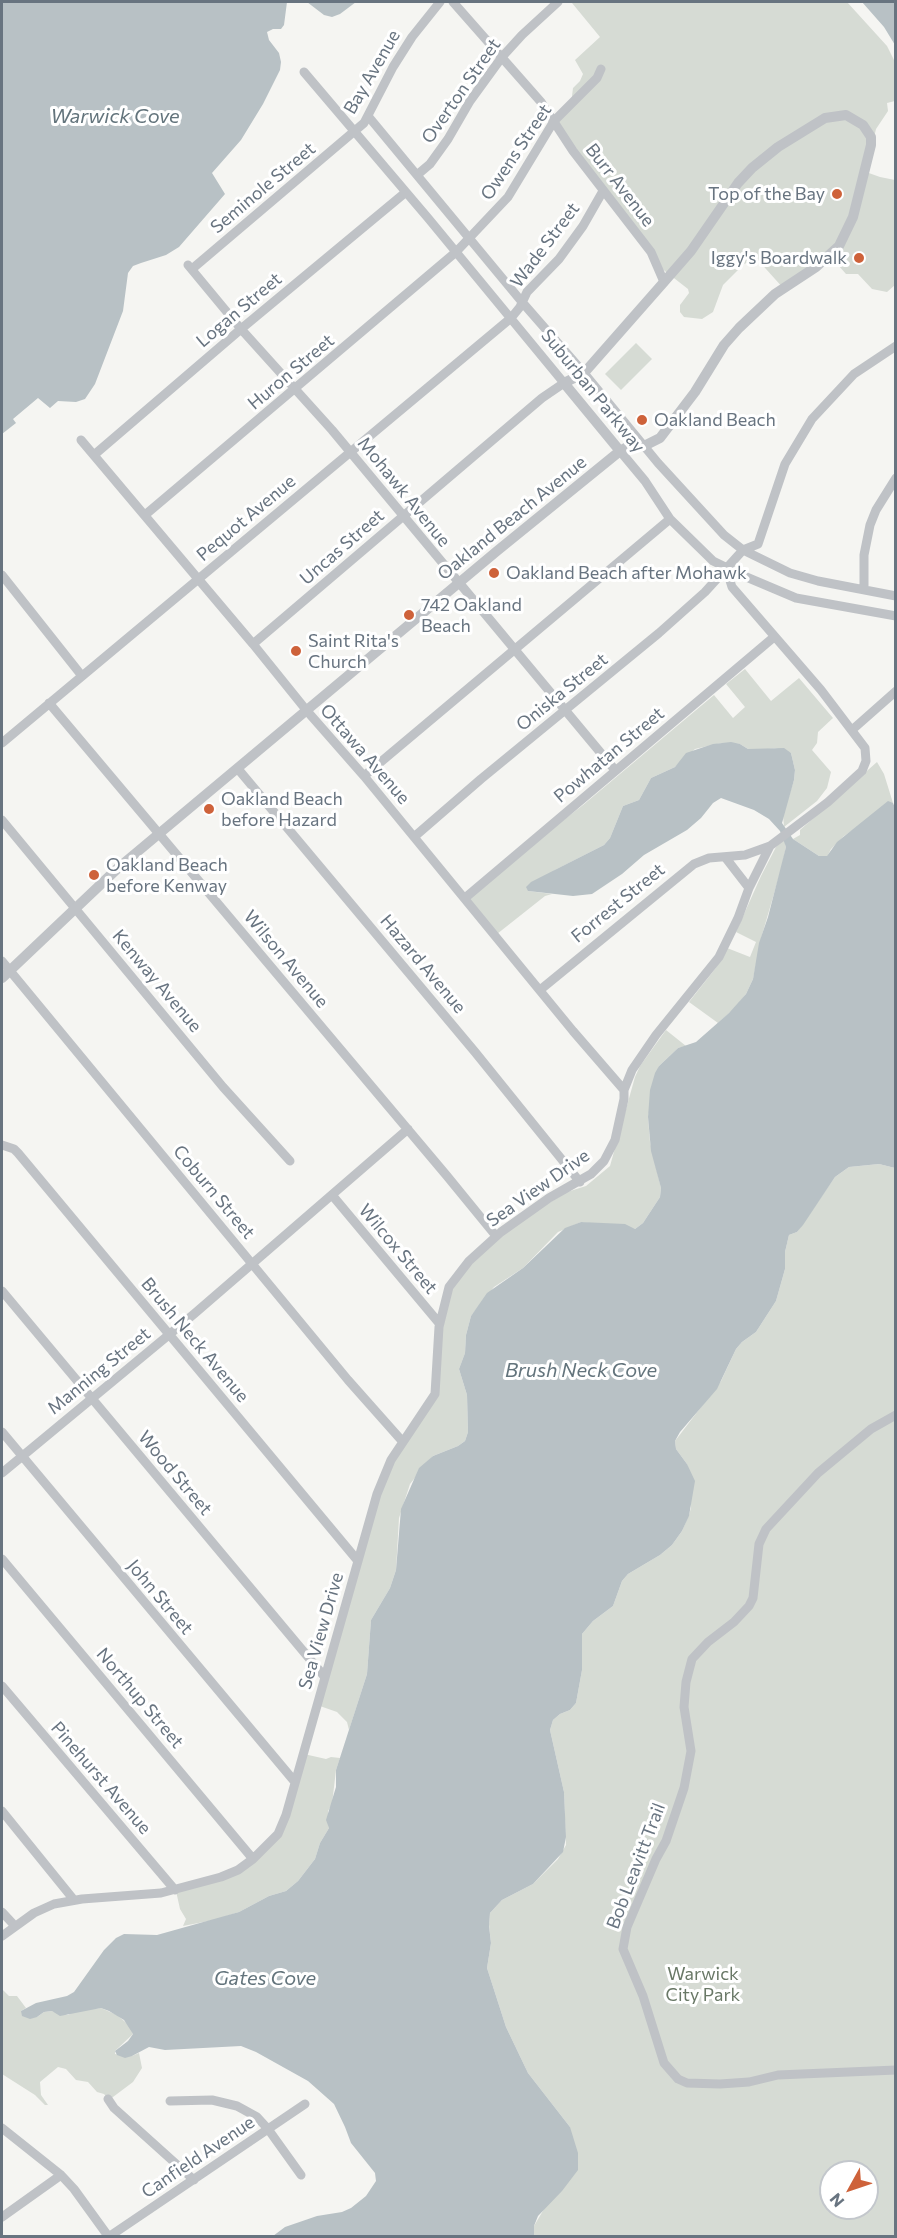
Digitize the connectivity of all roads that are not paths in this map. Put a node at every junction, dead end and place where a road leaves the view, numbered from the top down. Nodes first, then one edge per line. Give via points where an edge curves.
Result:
1 (440, 2) edge
2 (453, 2) edge
3 (558, 2) edge
4 (502, 57) junction
5 (601, 69) dead end
6 (304, 72) dead end
7 (368, 116) junction
8 (554, 121) junction
9 (356, 131) junction
10 (417, 176) junction
11 (603, 191) junction
12 (406, 192) junction
13 (470, 239) junction
14 (456, 252) junction
15 (190, 267) joint
16 (664, 282) junction
17 (522, 302) junction
18 (511, 318) junction
19 (241, 329) junction
20 (896, 346) edge
21 (584, 373) junction
22 (564, 382) junction
23 (296, 389) junction
24 (81, 440) dead end
25 (644, 446) junction
26 (620, 451) junction
27 (350, 452) junction
28 (94, 455) junction
29 (896, 478) edge
30 (145, 515) junction
31 (403, 516) junction
32 (670, 519) junction
33 (743, 550) junction
34 (726, 568) junction
35 (2, 575) edge
36 (198, 580) junction
37 (459, 583) junction
38 (864, 589) junction
39 (896, 596) edge
40 (896, 616) edge
41 (774, 637) junction
42 (253, 644) junction
43 (514, 651) junction
44 (82, 675) junction
45 (896, 691) edge
46 (49, 703) junction
47 (307, 711) junction
48 (565, 711) junction
49 (852, 730) junction
50 (2, 743) edge
51 (238, 768) junction
52 (615, 770) junction
53 (364, 776) junction
54 (2, 820) edge
55 (160, 834) junction
56 (414, 837) junction
57 (770, 846) junction
58 (725, 857) junction
59 (749, 888) junction
60 (465, 898) junction
61 (74, 908) junction
62 (2, 961) edge
63 (6, 975) edge
64 (540, 990) junction
65 (624, 1090) junction
66 (408, 1129) junction
67 (2, 1145) edge
68 (290, 1161) dead end
69 (580, 1182) junction
70 (332, 1195) junction
71 (496, 1236) junction
72 (251, 1263) junction
73 (2, 1291) edge
74 (440, 1323) junction
75 (169, 1335) junction
76 (92, 1399) junction
77 (896, 1415) edge
78 (2, 1432) edge
79 (403, 1442) junction
80 (22, 1456) junction
81 (2, 1473) edge
82 (2, 1559) edge
83 (358, 1561) junction
84 (324, 1676) junction
85 (2, 1686) edge
86 (295, 1782) junction
87 (2, 1811) edge
88 (253, 1859) junction
89 (175, 1890) junction
90 (74, 1900) junction
91 (2, 1912) edge
92 (15, 1926) junction
93 (2, 1936) edge
94 (896, 2070) edge
95 (108, 2099) dead end
96 (170, 2102) dead end
97 (305, 2104) dead end
98 (2, 2128) edge
99 (268, 2129) junction
100 (61, 2175) junction
101 (301, 2175) dead end
102 (194, 2180) junction
103 (2, 2217) edge
104 (109, 2236) edge

1 - 7 street, Bay Avenue via 393,67
2 - 4 street, Burr Avenue
3 - 4 street, Overton Street
4 - 8 street, Burr Avenue
4 - 10 street, Overton Street via 433,160
5 - 8 street, Owens Street via 597,78
6 - 9 street, Suburban Parkway
7 - 9 street, Bay Avenue
7 - 10 street, Suburban Parkway
8 - 11 street, Burr Avenue
8 - 13 street, Owens Street via 508,197
9 - 12 street, Suburban Parkway
9 - 15 street, Seminole Street
10 - 13 street, Suburban Parkway
11 - 16 street, Burr Avenue via 651,252
11 - 17 street, Wade Street via 583,226
12 - 14 street, Suburban Parkway
12 - 19 street, Logan Street
13 - 14 street, Owens Street
13 - 17 street, Suburban Parkway
14 - 18 street, Suburban Parkway
14 - 23 street, Huron Street
15 - 19 street, Mohawk Avenue
16 - 21 street
16 - 25 street, Oakland Beach Avenue via 746,174 778,147 836,115 846,115 863,125 871,137 847,232 831,255 775,294 739,328 668,429
17 - 18 street, Wade Street
17 - 21 street, Suburban Parkway
18 - 22 street, Suburban Parkway
18 - 27 street, Pequot Avenue
19 - 23 street, Mohawk Avenue
19 - 28 street, Logan Street
20 - 33 street, Oniska Street via 854,374 812,419 784,464 758,544
21 - 22 street
21 - 25 street, Suburban Parkway
22 - 26 street, Suburban Parkway
22 - 31 street, Uncas Street
23 - 27 street, Mohawk Avenue
23 - 30 street, Huron Street
24 - 28 street, Ottawa Avenue
25 - 26 street, Oakland Beach Avenue via 632,444
25 - 33 street, Suburban Parkway via 713,524
26 - 32 street, Suburban Parkway
26 - 37 street, Oakland Beach Avenue
27 - 31 street, Mohawk Avenue
27 - 36 street, Pequot Avenue
28 - 30 street, Ottawa Avenue
29 - 38 street via 870,525 864,555
30 - 36 street, Ottawa Avenue
31 - 37 street, Mohawk Avenue
31 - 42 street, Uncas Street
32 - 34 street, Suburban Parkway via 712,561
32 - 43 street
33 - 34 street, Oniska Street
33 - 38 street, Suburban Parkway via 803,578
34 - 40 street, Suburban Parkway via 796,598
34 - 41 street via 732,587
34 - 48 street, Oniska Street via 690,606
35 - 44 street
36 - 42 street, Ottawa Avenue
36 - 44 street, Pequot Avenue
37 - 43 street, Mohawk Avenue
37 - 47 street, Oakland Beach Avenue
38 - 39 street, Suburban Parkway
41 - 49 street
41 - 52 street, Powhatan Street
42 - 47 street, Ottawa Avenue
43 - 48 street, Mohawk Avenue
43 - 53 street
44 - 46 street, Pequot Avenue
45 - 49 street
46 - 50 street, Pequot Avenue
46 - 55 street, Wilson Avenue
47 - 51 street, Oakland Beach Avenue
47 - 53 street, Ottawa Avenue
48 - 52 street, Mohawk Avenue
48 - 56 street, Oniska Street
49 - 57 street, Sea View Drive via 865,748 862,771
51 - 55 street, Oakland Beach Avenue
51 - 69 street, Hazard Avenue
52 - 60 street, Powhatan Street
53 - 56 street, Ottawa Avenue
54 - 61 street, Kenway Avenue
55 - 61 street, Oakland Beach Avenue
55 - 66 street, Wilson Avenue
56 - 60 street, Ottawa Avenue
57 - 58 street, Forrest Street
57 - 59 street, Sea View Drive
58 - 59 street
58 - 64 street, Forrest Street via 702,861 677,876
59 - 65 street, Sea View Drive via 719,957 648,1045
60 - 64 street, Ottawa Avenue
61 - 63 street, Oakland Beach Avenue
61 - 68 street, Kenway Avenue
62 - 63 street, Coburn Street
63 - 72 street, Coburn Street
64 - 65 street, Ottawa Avenue
65 - 69 street, Sea View Drive via 611,1150 596,1171
66 - 70 street, Manning Street
66 - 71 street, Wilson Avenue
67 - 75 street, Brush Neck Avenue via 18,1153
69 - 71 street, Sea View Drive via 549,1198
70 - 72 street, Manning Street
70 - 74 street, Wilcox Street
71 - 74 street, Sea View Drive via 448,1287
72 - 75 street, Manning Street
72 - 79 street, Coburn Street
73 - 76 street, Wood Street
74 - 79 street, Sea View Drive via 435,1394
75 - 76 street, Manning Street
75 - 83 street, Brush Neck Avenue
76 - 80 street, Manning Street
76 - 84 street, Wood Street
77 - 94 street, Bob Leavitt Trail via 871,1429 818,1473 766,1529 759,1544 749,1606 692,1659 684,1707 691,1751 684,1788 666,1841 627,1927 623,1949 664,2063 687,2083 720,2085 778,2075
78 - 80 street, John Street
79 - 83 street, Sea View Drive via 384,1476
80 - 81 street, Manning Street
80 - 86 street, John Street
82 - 88 street, Northup Street
83 - 84 street, Sea View Drive
84 - 86 street, Sea View Drive
85 - 89 street, Pinehurst Avenue
86 - 88 street, Sea View Drive via 278,1834
87 - 90 street
88 - 89 street, Sea View Drive via 221,1877
89 - 90 street, Sea View Drive
90 - 92 street, Sea View Drive via 54,1904
91 - 92 street
92 - 93 street, Sea View Drive
95 - 102 street
96 - 99 street via 212,2100 237,2106 257,2117
97 - 99 street, Canfield Avenue
98 - 100 street
99 - 101 street
99 - 102 street, Canfield Avenue
100 - 103 street
100 - 104 street
102 - 104 street, Canfield Avenue

